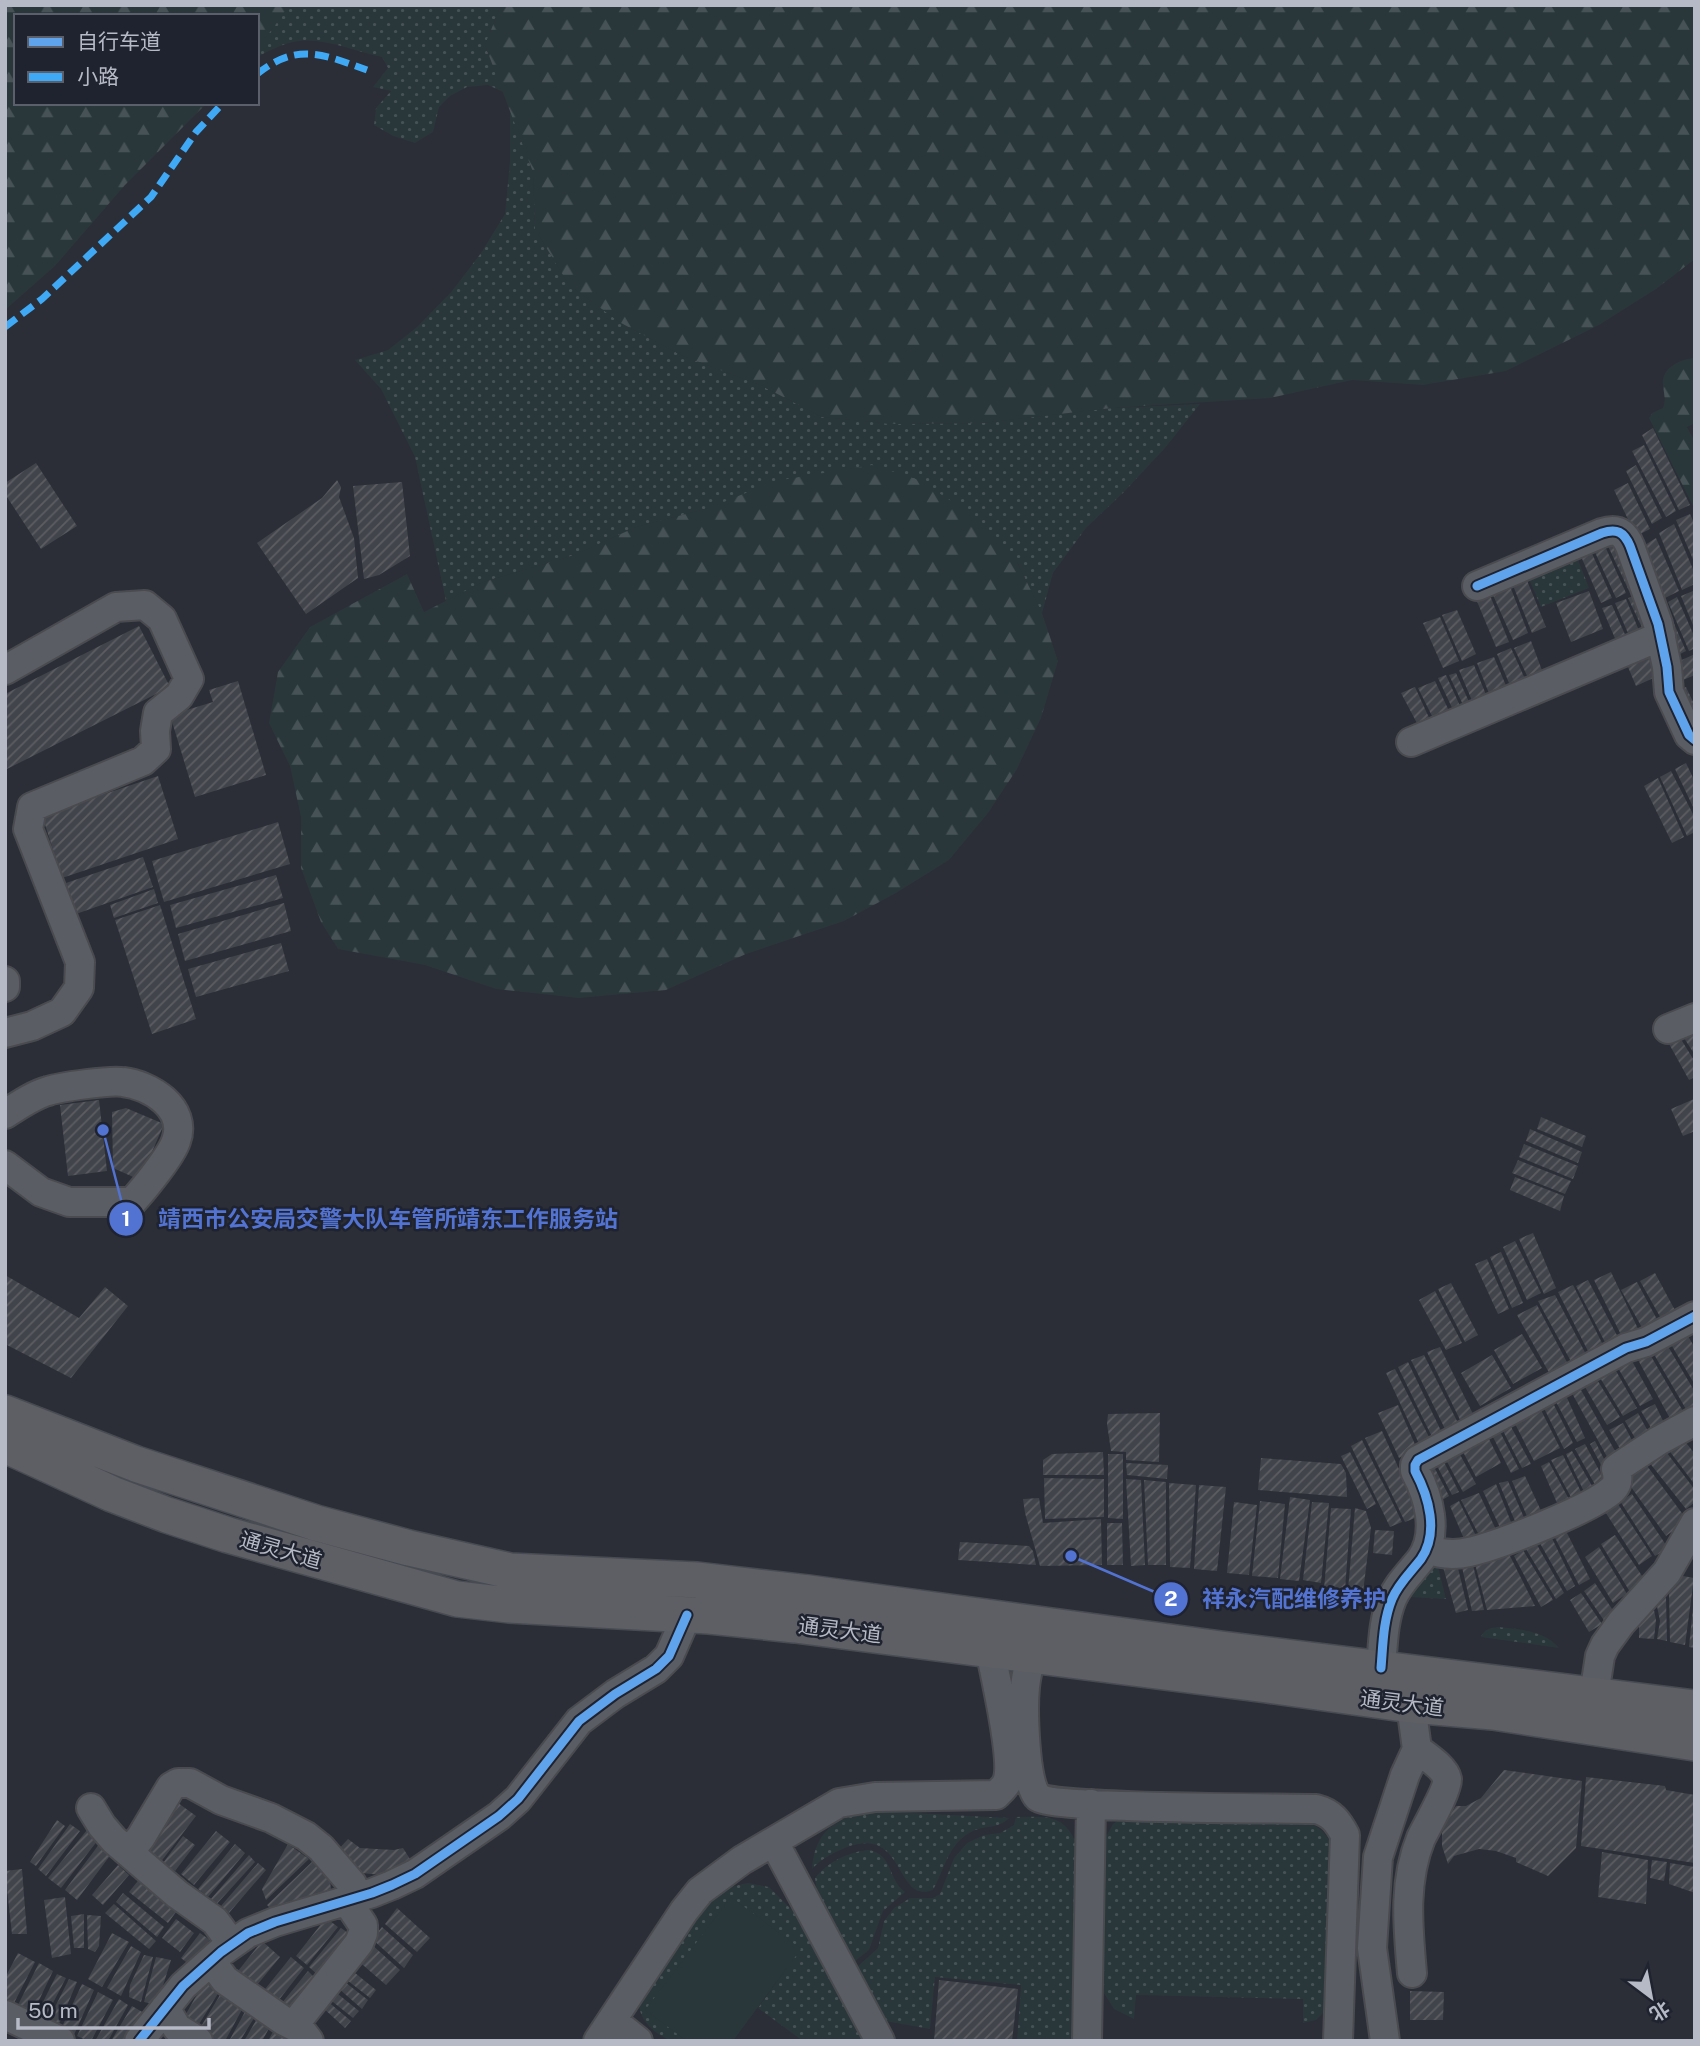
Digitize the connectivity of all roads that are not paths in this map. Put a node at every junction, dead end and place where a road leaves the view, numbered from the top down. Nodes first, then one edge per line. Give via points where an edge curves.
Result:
1 (1477, 586) dead end
2 (1661, 636) junction
3 (5, 670) edge
4 (1695, 740) edge
5 (1411, 742) dead end
6 (5, 981) edge
7 (5, 987) edge
8 (1695, 1018) edge
9 (1668, 1029) dead end
10 (5, 1033) edge
11 (5, 1114) edge
12 (5, 1165) edge
13 (1695, 1315) edge
14 (5, 1413) edge
15 (1695, 1421) edge
16 (5, 1446) edge
17 (1695, 1523) edge
18 (1427, 1549) junction
19 (687, 1615) junction
20 (990, 1650) junction
21 (1031, 1655) junction
22 (1381, 1668) junction
23 (1594, 1695) junction
24 (1411, 1705) junction
25 (1695, 1708) edge
26 (1695, 1742) edge
27 (1417, 1749) junction
28 (996, 1795) junction
29 (1037, 1797) junction
30 (1091, 1804) junction
31 (91, 1808) dead end
32 (774, 1842) junction
33 (130, 1851) junction
34 (353, 1899) junction
35 (221, 1953) junction
36 (1412, 1973) dead end
37 (165, 2008) junction
38 (5, 2015) edge
39 (606, 2031) edge
40 (301, 2033) edge
41 (60, 2041) edge
42 (139, 2041) edge
43 (198, 2041) edge
44 (638, 2041) edge
45 (880, 2041) edge
46 (1087, 2041) edge
47 (1338, 2041) edge
48 (1385, 2041) edge

1 - 2 street via 1615,530 1630,546
2 - 4 street via 1669,692
2 - 5 street
3 - 10 street via 116,607 145,606 162,619 189,678 179,696 158,713 156,750 144,761 32,807 28,829 79,962 79,988 62,1012
6 - 7 street
8 - 9 street
11 - 12 street via 47,1091 121,1081 160,1096 178,1122 177,1140 132,1202 69,1202 41,1192
13 - 18 street via 1418,1460 1415,1471 1432,1523
14 - 22 main road, 通灵大道 via 136,1464 316,1523 510,1571 747,1586
15 - 18 street via 1620,1466 1613,1488 1564,1516 1471,1552
16 - 19 main road, 通灵大道 via 167,1515 457,1599
17 - 23 street via 1667,1572 1605,1645
18 - 22 street via 1393,1595 1384,1625
19 - 20 main road, 通灵大道
19 - 34 street via 669,1656 579,1721 499,1816 415,1874
20 - 21 main road, 通灵大道
20 - 28 street via 1009,1761 1007,1783
21 - 24 main road, 通灵大道
21 - 29 street via 1025,1689 1027,1760
22 - 23 main road, 通灵大道
23 - 25 main road, 通灵大道
24 - 26 main road, 通灵大道
24 - 27 street
27 - 36 street via 1443,1770 1447,1788 1435,1806 1411,1872 1407,1929
27 - 48 street via 1378,1857 1372,1948
28 - 29 street
28 - 32 street via 875,1797 839,1803
29 - 30 street
30 - 46 street
30 - 47 street via 1316,1809 1337,1821 1345,1835
31 - 33 street via 108,1834
32 - 39 street via 700,1891
32 - 45 street
33 - 34 street via 171,1787 190,1783 306,1836 345,1873
33 - 35 street via 215,1921
34 - 35 street via 248,1933
34 - 40 street via 353,1912 363,1933
35 - 37 street
35 - 40 street via 226,1980
37 - 42 street
37 - 43 street via 177,2028
38 - 41 street
39 - 44 street

